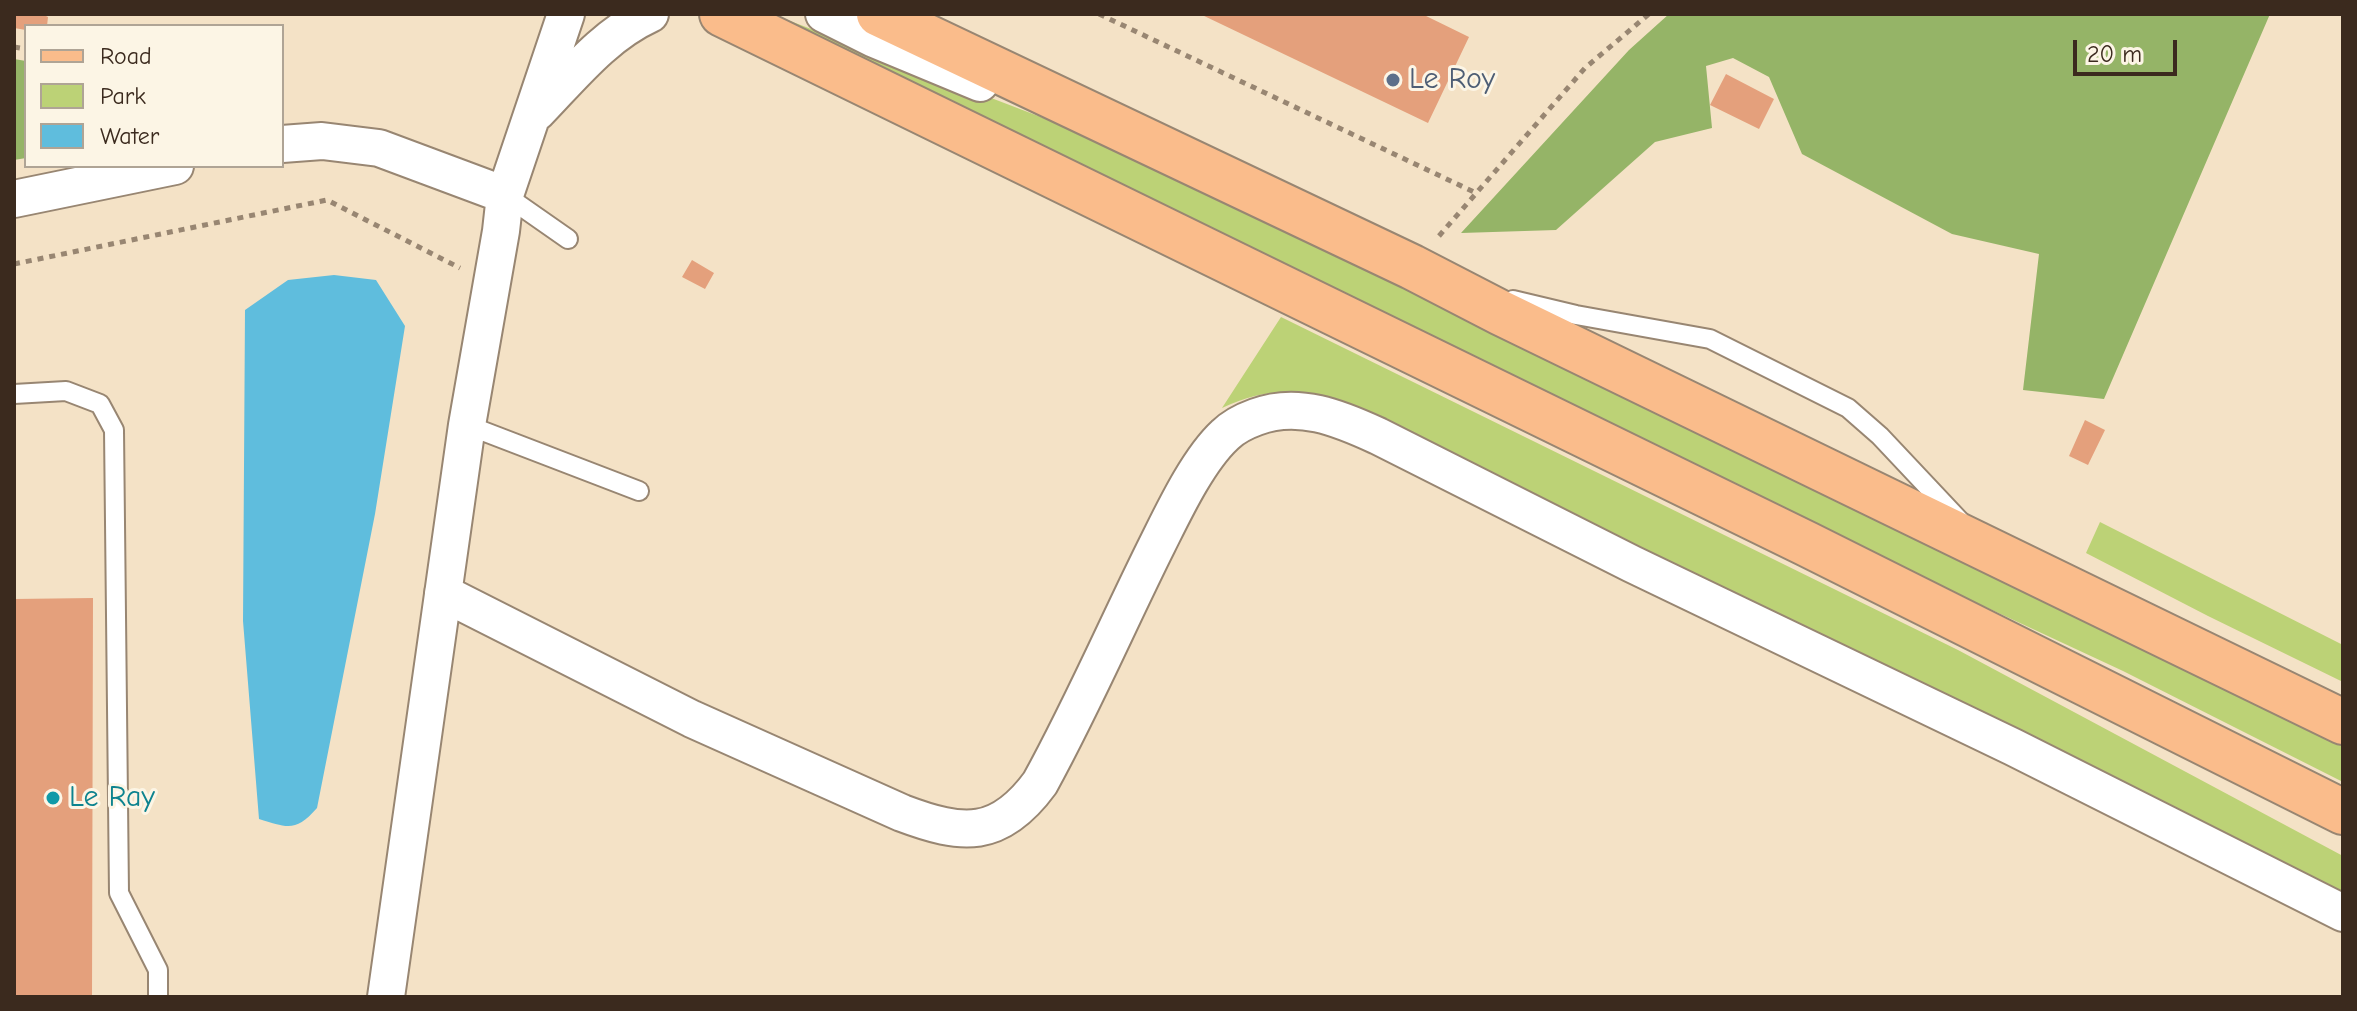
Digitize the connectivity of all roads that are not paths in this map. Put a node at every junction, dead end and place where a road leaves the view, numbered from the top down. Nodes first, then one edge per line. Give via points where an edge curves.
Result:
1 (566, 14) edge
2 (650, 14) edge
3 (824, 14) edge
4 (879, 14) edge
5 (718, 15) edge
6 (531, 119) junction
7 (1129, 132) junction
8 (284, 144) edge
9 (165, 168) edge
10 (505, 195) junction
11 (14, 199) edge
12 (568, 239) dead end
13 (1428, 275) junction
14 (14, 394) edge
15 (467, 425) junction
16 (639, 491) dead end
17 (1983, 548) junction
18 (443, 593) junction
19 (2343, 722) edge
20 (2343, 812) edge
21 (2343, 913) edge
22 (158, 997) edge
23 (386, 997) edge

1 - 6 street
2 - 6 street via 604,42
3 - 7 street via 973,81
4 - 7 main road
5 - 20 main road via 1778,530
6 - 10 street
7 - 13 main road
8 - 10 street via 322,141 379,148
9 - 11 street
10 - 12 lane
10 - 15 street
13 - 17 main road
13 - 17 lane via 1576,315 1710,339 1848,408 1927,483
14 - 22 lane via 66,391 100,404 114,430 119,893 158,970
15 - 16 lane
15 - 18 street
17 - 19 main road
18 - 21 street via 734,738 902,813 973,829 1008,818 1040,783 1179,502 1213,448 1254,417 1303,410 1378,436
18 - 23 street

